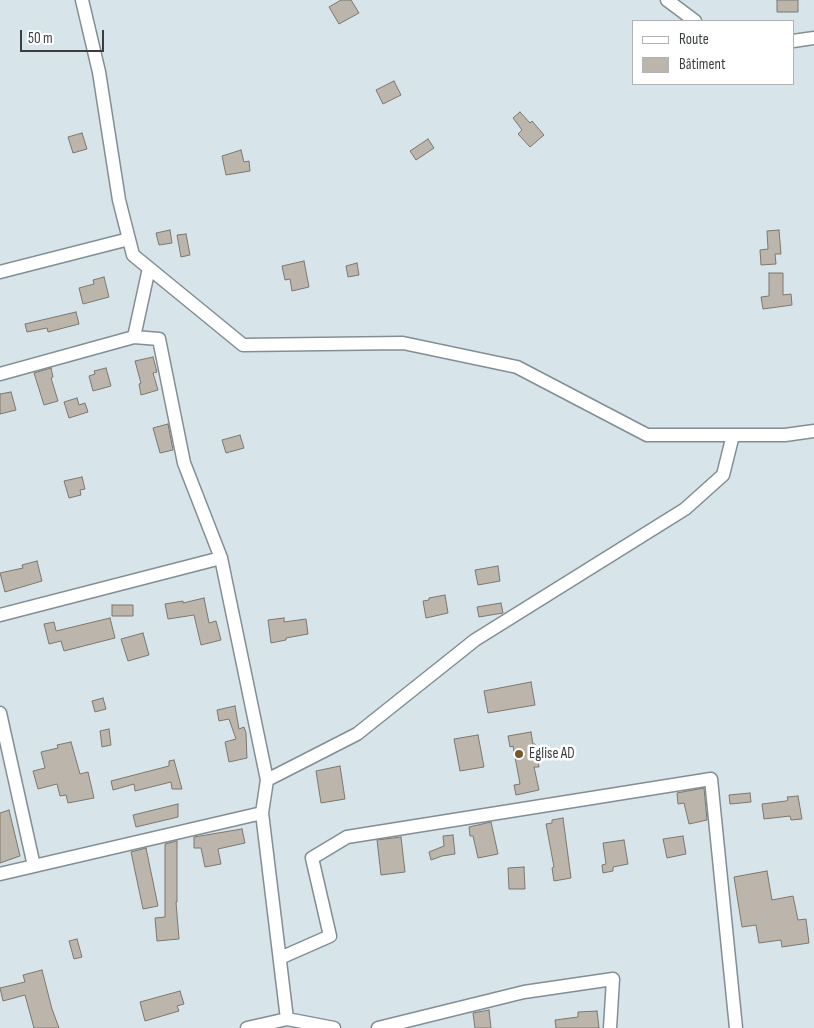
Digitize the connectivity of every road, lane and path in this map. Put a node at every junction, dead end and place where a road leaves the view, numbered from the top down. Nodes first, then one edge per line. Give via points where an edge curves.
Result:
1 (82, 0) edge
2 (667, 0) edge
3 (694, 20) edge
4 (814, 38) edge
5 (794, 41) edge
6 (128, 239) junction
7 (149, 268) junction
8 (0, 272) edge
9 (134, 337) junction
10 (0, 374) edge
11 (814, 431) edge
12 (733, 435) junction
13 (221, 558) junction
14 (0, 615) edge
15 (0, 713) edge
16 (267, 780) junction
17 (262, 813) junction
18 (34, 866) junction
19 (0, 874) edge
20 (280, 958) junction
21 (287, 1019) junction
22 (247, 1028) edge
23 (334, 1028) edge
24 (378, 1028) edge
25 (610, 1028) edge
26 (736, 1028) edge

1 - 6 street via 99,72
2 - 3 street
4 - 5 street
6 - 7 street via 132,255
6 - 8 street
7 - 9 street
7 - 12 street via 243,345 403,343 517,367 646,435
9 - 10 street
9 - 13 street via 159,339 184,462
11 - 12 street via 784,435
12 - 16 street via 723,475 685,509 475,640 357,734
13 - 14 street
13 - 16 street
15 - 18 street
16 - 17 street
17 - 18 street
17 - 20 street
18 - 19 street
20 - 21 street
20 - 26 street via 330,936 312,858 348,837 711,779
21 - 22 street
21 - 23 street
24 - 25 street via 524,992 613,978

